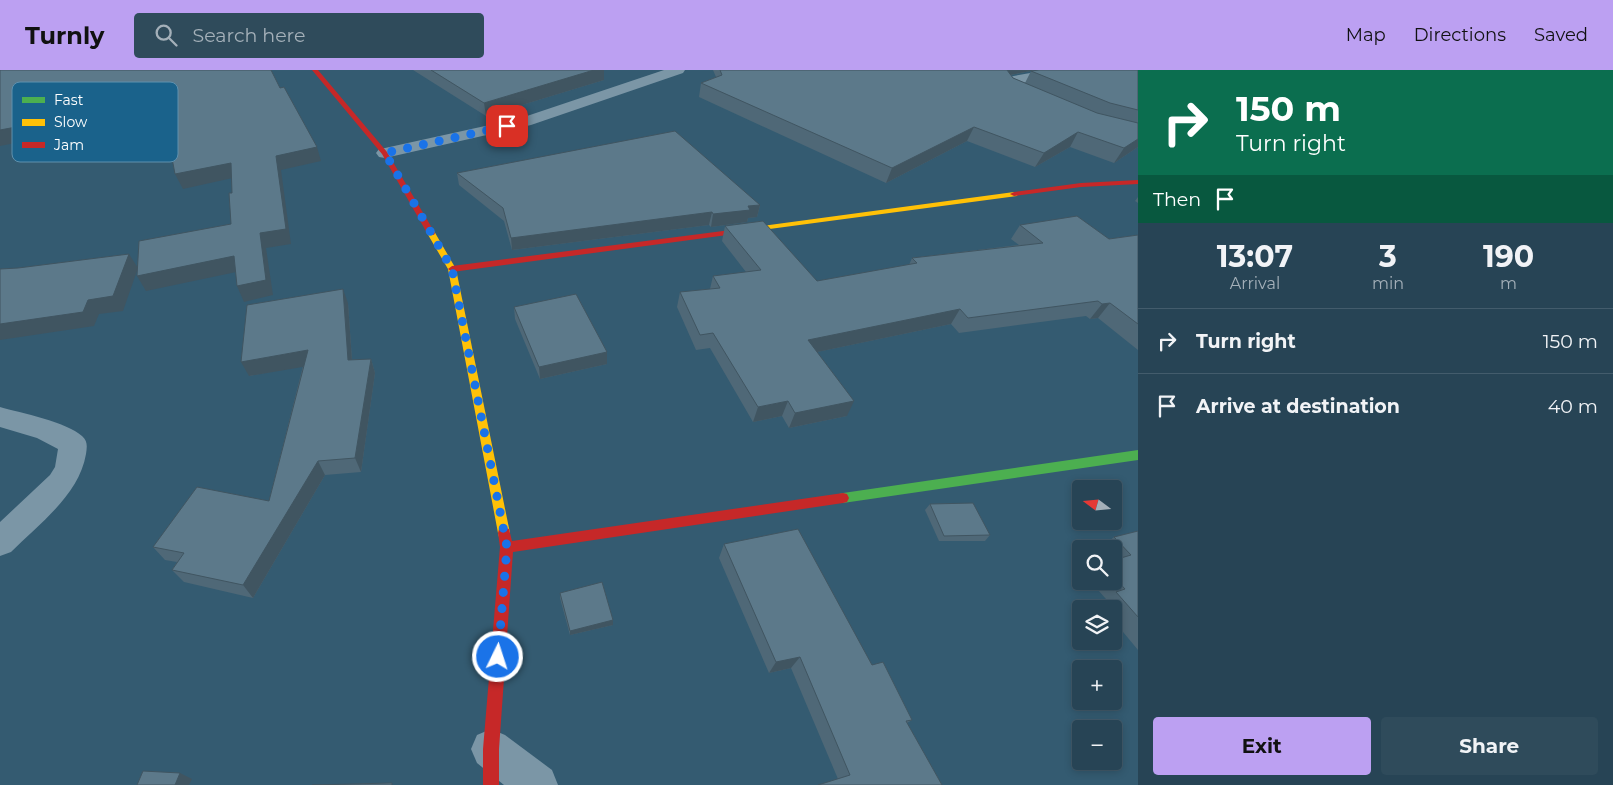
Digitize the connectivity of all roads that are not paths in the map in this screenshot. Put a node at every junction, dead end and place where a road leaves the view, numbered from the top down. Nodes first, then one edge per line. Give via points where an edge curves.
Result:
1 (315, 70) edge
2 (678, 70) edge
3 (1071, 70) edge
4 (1048, 101) edge
5 (385, 153) junction
6 (1138, 182) edge
7 (452, 269) junction
8 (0, 417) edge
9 (1138, 455) edge
10 (0, 542) edge
11 (507, 547) junction
12 (491, 767) edge
13 (538, 785) edge

1 - 5 street
2 - 5 street via 525,122
3 - 4 street via 1008,81 1013,87
5 - 7 street
6 - 7 street via 1081,185
7 - 11 street
8 - 10 street via 46,430 72,444 69,468 60,484
9 - 11 street
11 - 12 street
12 - 13 street

